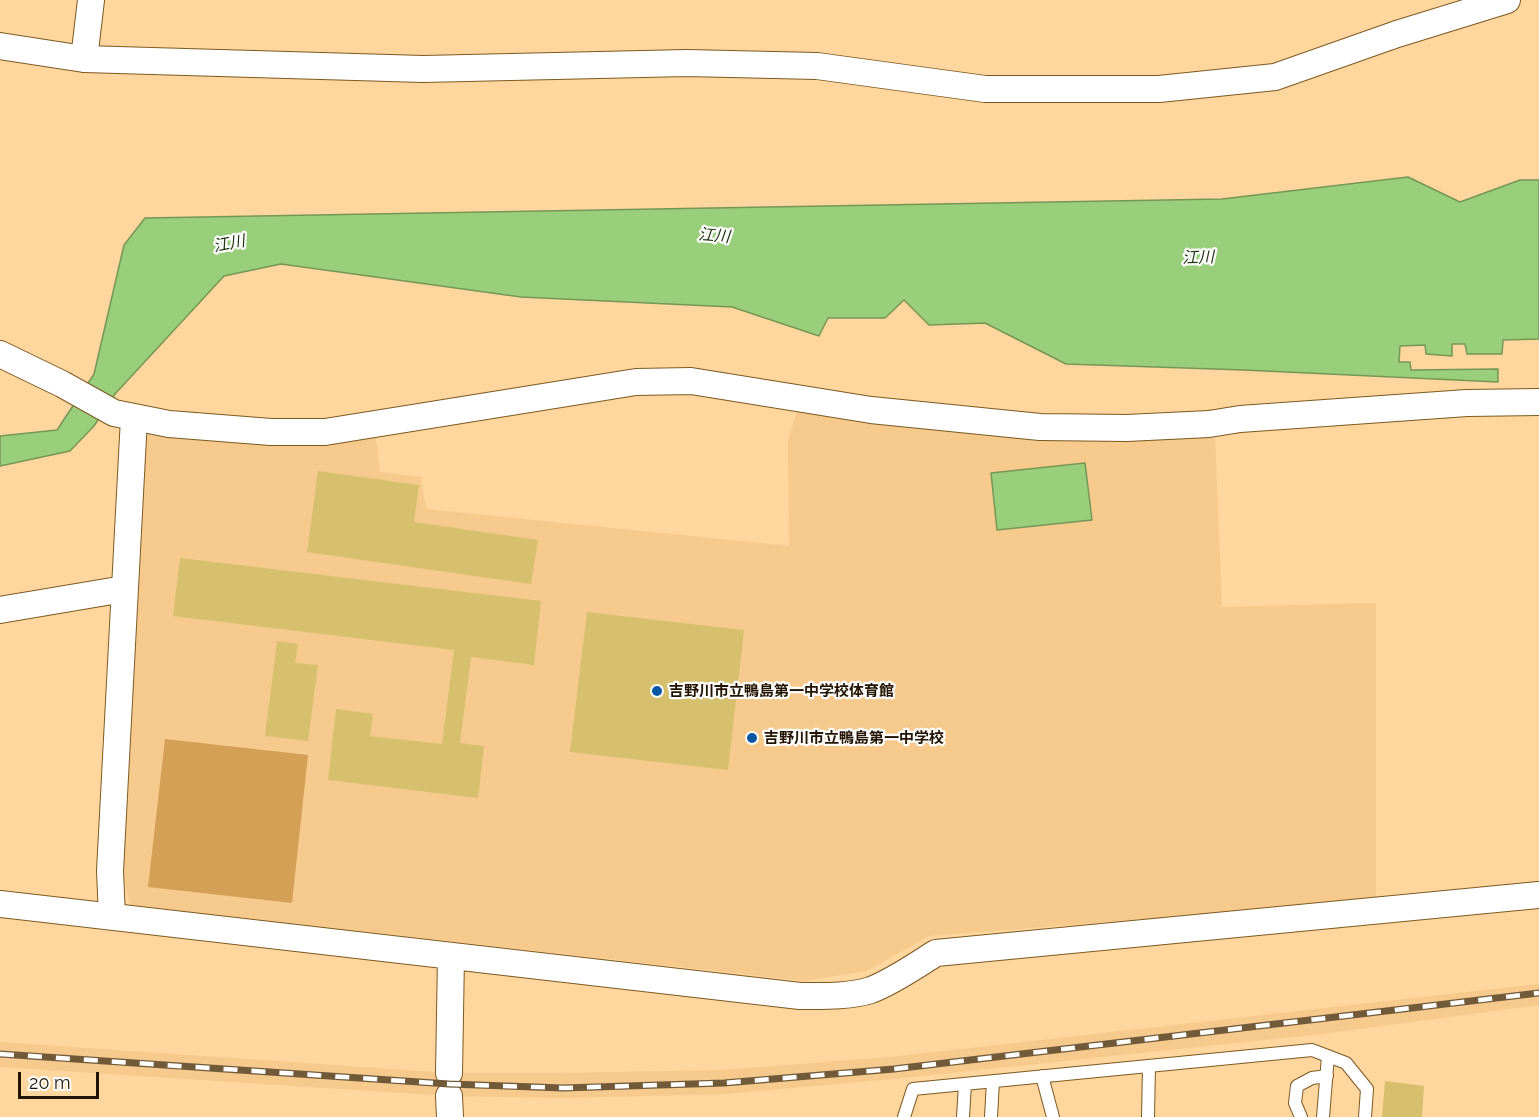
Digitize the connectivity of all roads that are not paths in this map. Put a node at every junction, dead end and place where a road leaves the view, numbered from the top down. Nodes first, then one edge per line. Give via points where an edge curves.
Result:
1 (91, 0) edge
2 (1507, 0) edge
3 (0, 46) edge
4 (84, 59) junction
5 (0, 354) edge
6 (1539, 402) edge
7 (124, 416) junction
8 (124, 589) junction
9 (0, 610) edge
10 (1539, 895) edge
11 (0, 904) edge
12 (112, 917) junction
13 (451, 956) junction
14 (1328, 1056) junction
15 (1149, 1066) junction
16 (1042, 1076) junction
17 (1327, 1076) junction
18 (993, 1081) junction
19 (965, 1084) junction
20 (450, 1095) edge
21 (904, 1117) edge
22 (963, 1117) edge
23 (991, 1117) edge
24 (1053, 1117) edge
25 (1148, 1117) edge
26 (1301, 1117) edge
27 (1323, 1117) edge
28 (1365, 1117) edge

1 - 4 street
2 - 4 street via 1396,34 1275,78 1159,89 985,89 817,66 687,63 423,69
3 - 4 street
5 - 7 street
6 - 7 street via 1467,403 1209,424 1040,427 871,410 691,381 636,382 325,432 169,424
7 - 8 street
8 - 9 street
8 - 12 street via 110,871
10 - 13 street via 936,953 869,990 835,995 800,996
11 - 12 street
12 - 13 street
13 - 20 street
14 - 15 lane via 1312,1050
14 - 17 lane
14 - 28 lane via 1346,1063 1367,1089
15 - 16 lane
15 - 25 lane
16 - 18 lane
16 - 24 lane
17 - 26 lane via 1297,1086 1295,1103
17 - 27 lane
18 - 19 lane
18 - 23 lane
19 - 21 lane via 913,1089
19 - 22 lane

